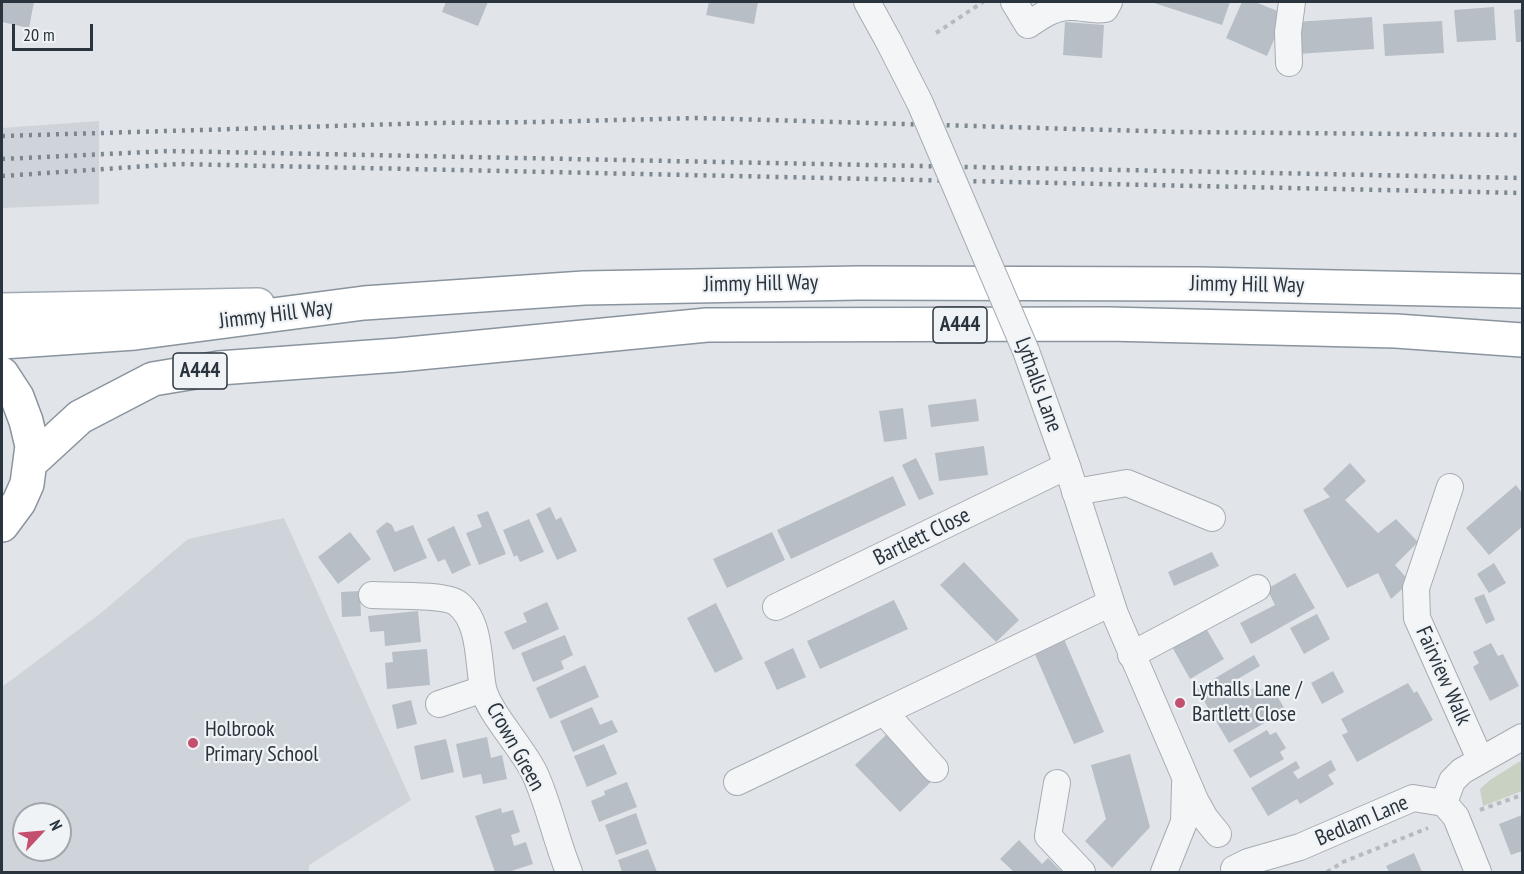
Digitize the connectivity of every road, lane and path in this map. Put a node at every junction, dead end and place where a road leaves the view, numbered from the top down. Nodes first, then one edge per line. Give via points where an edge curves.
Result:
1 (867, 2) edge
2 (983, 2) edge
3 (1014, 2) edge
4 (1109, 2) edge
5 (1292, 2) edge
6 (936, 33) dead end
7 (1289, 63) dead end
8 (1522, 291) edge
9 (364, 303) junction
10 (2, 310) edge
11 (1522, 340) edge
12 (2, 342) edge
13 (2, 374) edge
14 (30, 463) junction
15 (1067, 466) junction
16 (1450, 488) dead end
17 (1075, 492) junction
18 (1212, 518) dead end
19 (2, 525) edge
20 (1257, 588) dead end
21 (372, 595) dead end
22 (1111, 603) junction
23 (776, 607) dead end
24 (1131, 655) junction
25 (483, 690) junction
26 (439, 704) dead end
27 (884, 712) junction
28 (1522, 737) edge
29 (1480, 759) junction
30 (935, 769) dead end
31 (1185, 778) junction
32 (737, 782) dead end
33 (1057, 783) dead end
34 (1522, 795) edge
35 (1450, 811) junction
36 (1228, 855) edge
37 (1170, 861) edge
38 (569, 873) edge
39 (1083, 873) edge
40 (1327, 873) edge
41 (1478, 873) edge

1 - 15 street, Lythalls Lane, bridge via 920,103 1026,351
2 - 6 path
3 - 4 street via 1028,25 1061,8 1105,9
5 - 7 street via 1287,32
8 - 9 main road, Jimmy Hill Way / A444 via 1199,284 860,283 584,288
9 - 10 main road
9 - 12 main road, Jimmy Hill Way / A444 via 135,333
11 - 14 main road, Jimmy Hill Way / A444 via 1396,331 1108,324 707,325 219,368 153,379 80,417
13 - 14 main road via 26,421 32,446
14 - 19 main road via 19,502
15 - 17 street, Lythalls Lane
15 - 23 street, Bartlett Close
16 - 29 street, Fairview Walk via 1416,588 1417,618
17 - 18 street via 1127,483
17 - 22 street, Lythalls Lane
20 - 24 street
21 - 25 street, Crown Green via 450,599 463,608 480,654
22 - 24 street, Lythalls Lane
22 - 27 street
24 - 31 street, Lythalls Lane
25 - 26 street, Crown Green
25 - 38 street, Crown Green via 535,773
27 - 30 street
27 - 32 street
28 - 29 street, Bedlam Lane
29 - 35 street, Bedlam Lane via 1452,781
31 - 36 street, Lythalls Lane
31 - 37 street, Lythalls Lane via 1184,822
33 - 39 street via 1048,836
34 - 35 path
35 - 36 street, Bedlam Lane via 1413,798 1281,853
35 - 40 path
35 - 41 street
36 - 37 street, Bedlam Lane via 1209,830 1198,830 1185,835

